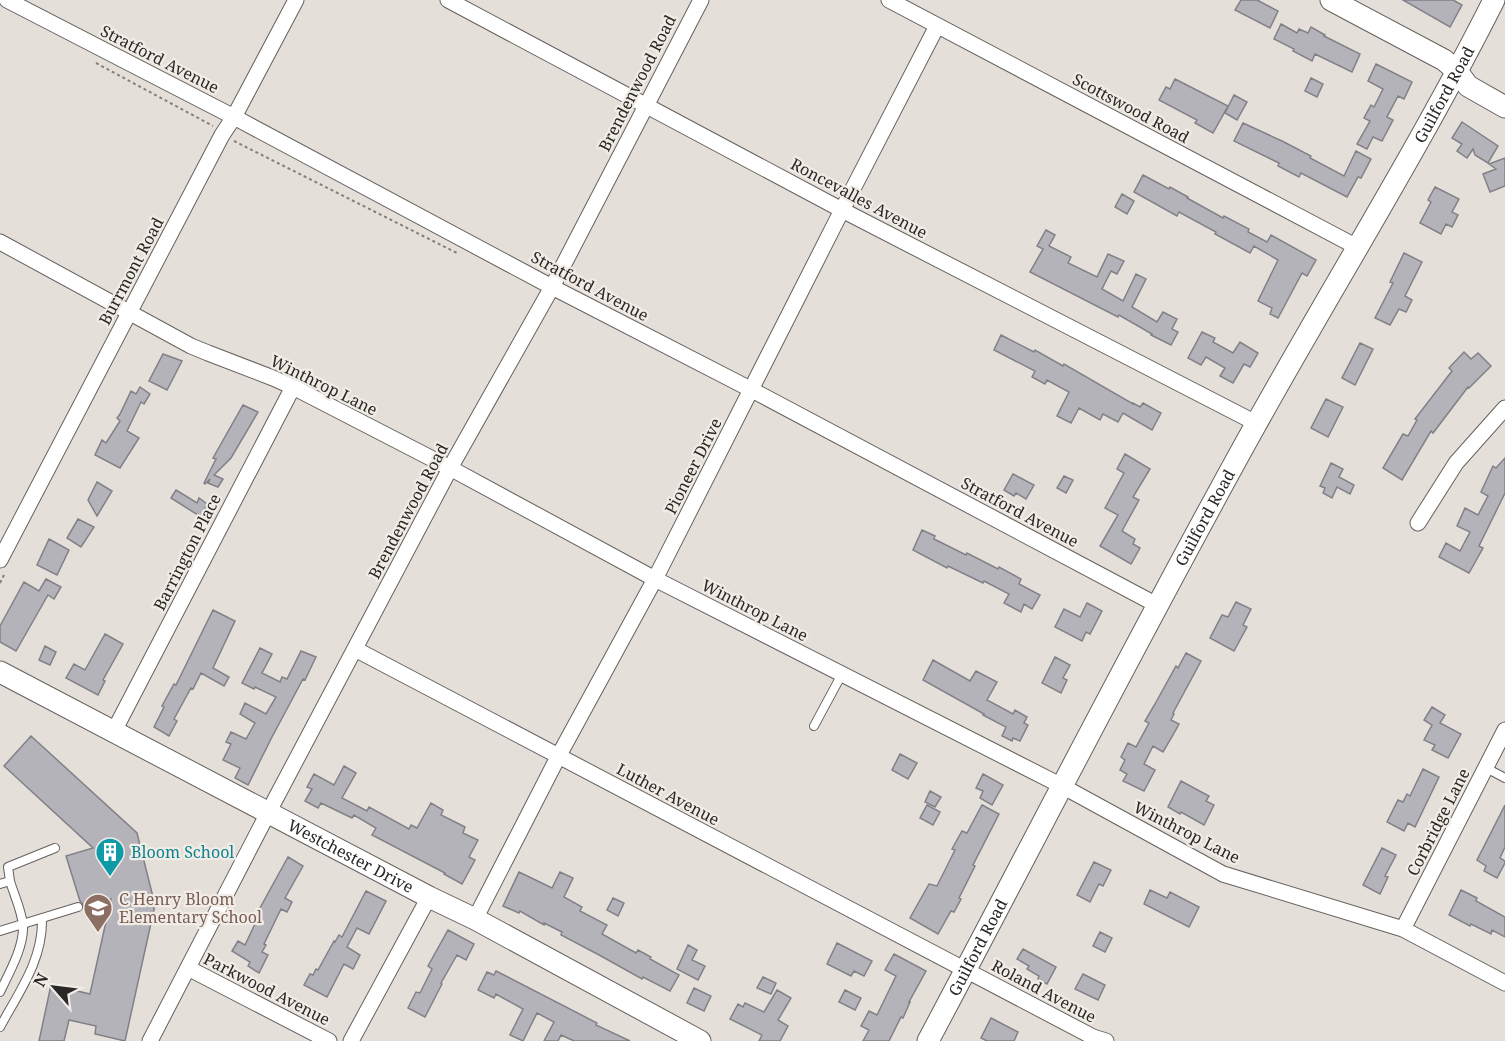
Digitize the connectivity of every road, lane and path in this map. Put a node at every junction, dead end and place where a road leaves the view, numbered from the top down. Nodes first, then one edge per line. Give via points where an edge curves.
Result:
1 (7, 0) edge
2 (296, 0) edge
3 (448, 0) edge
4 (701, 0) edge
5 (889, 0) edge
6 (1331, 0) edge
7 (1494, 0) edge
8 (938, 26) junction
9 (1457, 71) junction
10 (646, 106) junction
11 (1505, 107) edge
12 (234, 117) junction
13 (842, 210) junction
14 (0, 242) edge
15 (1357, 247) junction
16 (552, 287) junction
17 (129, 313) junction
18 (293, 387) junction
19 (752, 390) junction
20 (1505, 408) edge
21 (1257, 423) junction
22 (450, 468) junction
23 (1418, 523) dead end
24 (0, 560) edge
25 (655, 579) junction
26 (1157, 605) junction
27 (355, 649) junction
28 (0, 672) edge
29 (842, 674) junction
30 (814, 726) dead end
31 (1505, 730) edge
32 (113, 733) junction
33 (558, 757) junction
34 (1486, 768) junction
35 (1505, 778) edge
36 (1062, 786) junction
37 (268, 813) junction
38 (55, 848) dead end
39 (10, 880) junction
40 (0, 884) edge
41 (429, 897) junction
42 (78, 907) dead end
43 (42, 919) junction
44 (475, 919) junction
45 (23, 924) junction
46 (1403, 929) junction
47 (0, 931) edge
48 (188, 968) junction
49 (965, 970) junction
50 (1505, 983) edge
51 (0, 992) edge
52 (0, 1027) edge
53 (150, 1041) edge
54 (329, 1041) edge
55 (351, 1041) edge
56 (700, 1041) edge
57 (928, 1041) edge
58 (1106, 1041) edge

1 - 12 street, Stratford Avenue
2 - 12 street, Burrmont Road
3 - 10 street, Roncevalles Avenue
4 - 10 street, Brendenwood Road
5 - 8 street, Scottswood Road
6 - 9 street via 1444,60
7 - 9 street, Guilford Road
8 - 13 street, Pioneer Drive
8 - 15 street, Scottswood Road
9 - 11 street via 1468,86
9 - 15 street, Guilford Road
10 - 13 street, Roncevalles Avenue
10 - 16 street, Brendenwood Road
12 - 16 street, Stratford Avenue
12 - 17 street, Burrmont Road
13 - 19 street, Pioneer Drive
13 - 21 street, Roncevalles Avenue
14 - 17 street, Winthrop Lane
15 - 21 street, Guilford Road
16 - 19 street, Stratford Avenue
16 - 22 street, Brendenwood Road
17 - 18 street, Winthrop Lane via 208,353
17 - 24 street, Burrmont Road
18 - 22 street, Winthrop Lane
18 - 32 street, Barrington Place
19 - 25 street, Pioneer Drive
19 - 26 street, Stratford Avenue
20 - 23 street via 1456,463
21 - 26 street, Guilford Road
22 - 25 street, Winthrop Lane
22 - 27 street, Brendenwood Road
25 - 29 street, Winthrop Lane
25 - 33 street, Pioneer Drive
26 - 36 street, Guilford Road
27 - 33 street, Luther Avenue
27 - 37 street, Brendenwood Road
28 - 32 street, Westchester Drive
29 - 30 lane
29 - 36 street, Winthrop Lane
31 - 34 street, Corbridge Lane
32 - 37 street, Westchester Drive
33 - 44 street, Pioneer Drive
33 - 49 street, Luther Avenue
34 - 35 lane
34 - 46 street, Corbridge Lane
36 - 46 street, Winthrop Lane via 1223,874
36 - 49 street, Guilford Road
37 - 41 street, Westchester Drive
37 - 48 street, Brendenwood Road
38 - 39 lane via 8,867
39 - 40 lane
39 - 45 lane
41 - 44 street, Westchester Drive
41 - 55 street
42 - 43 lane
43 - 45 lane
43 - 52 lane via 39,949
44 - 56 street, Westchester Drive
45 - 47 lane
45 - 51 lane via 12,967
46 - 50 street, Winthrop Lane
48 - 53 street, Brendenwood Road
48 - 54 street, Parkwood Avenue
49 - 57 street, Guilford Road
49 - 58 street, Roland Avenue

